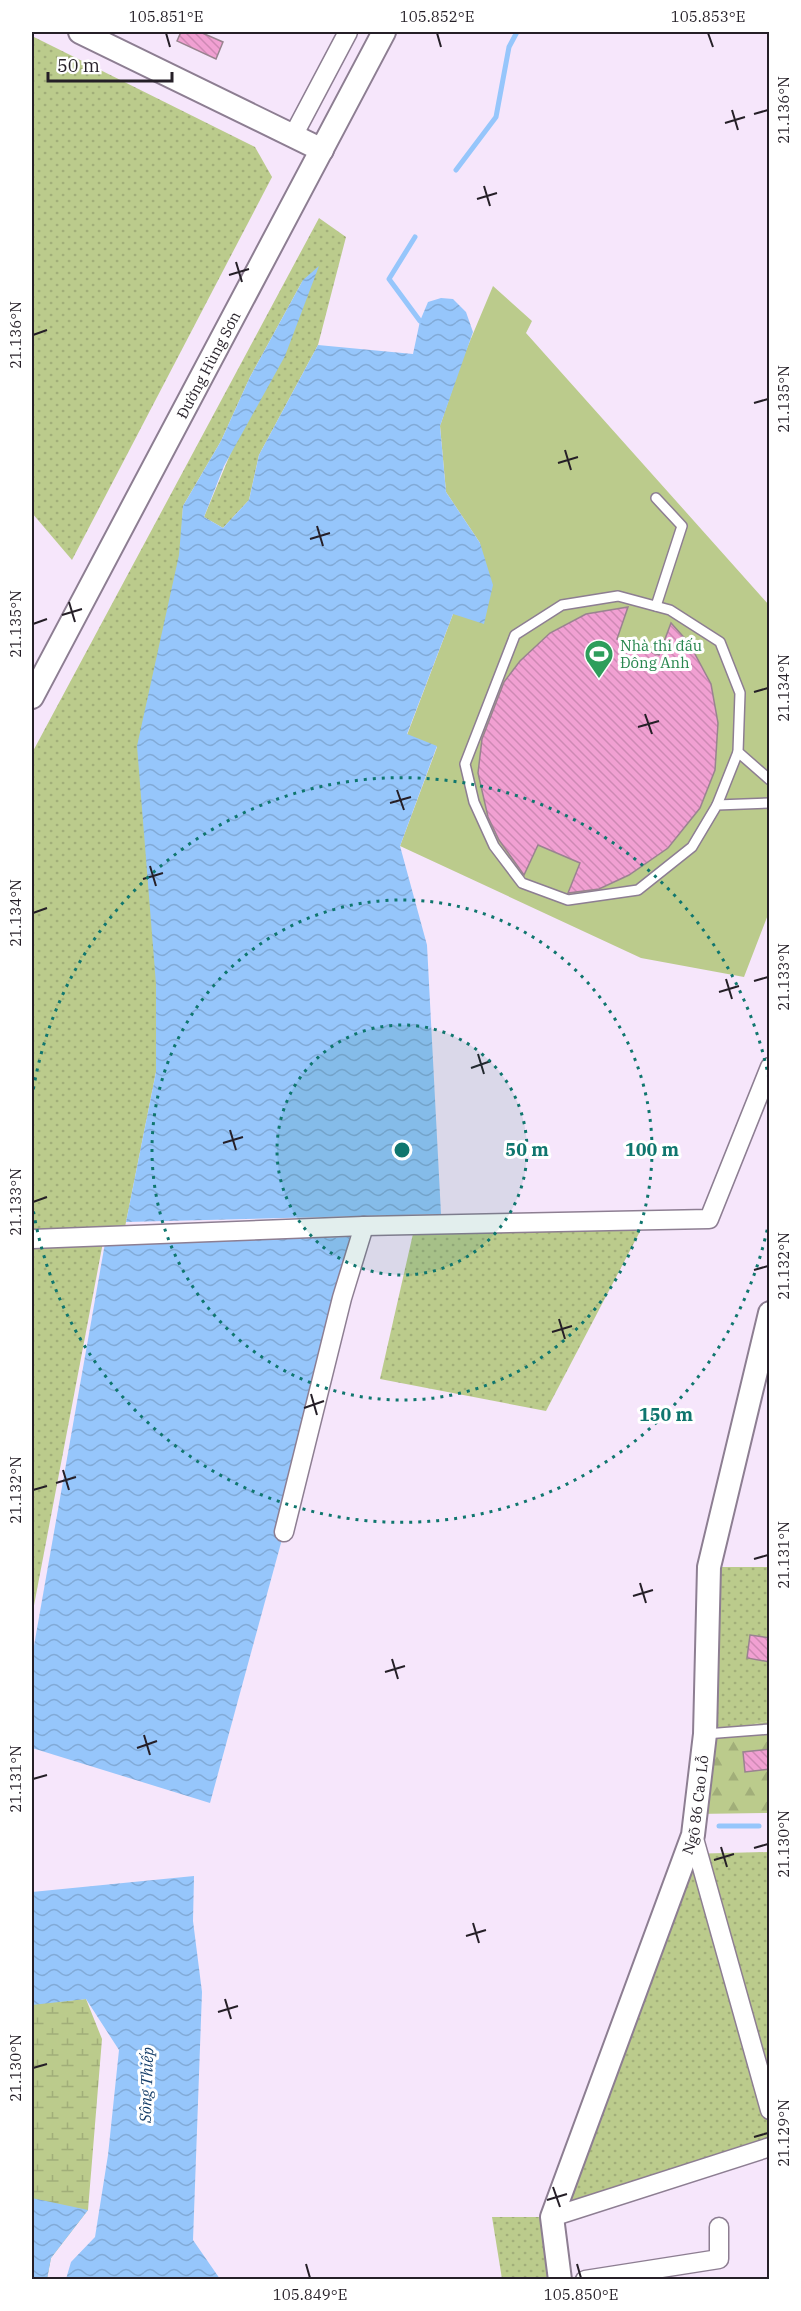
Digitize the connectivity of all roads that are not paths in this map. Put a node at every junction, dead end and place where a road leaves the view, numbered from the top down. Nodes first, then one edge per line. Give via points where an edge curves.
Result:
1 (80, 32) edge
2 (348, 32) edge
3 (384, 32) edge
4 (293, 135) junction
5 (322, 150) junction
6 (656, 498) dead end
7 (656, 606) junction
8 (32, 697) edge
9 (738, 752) junction
10 (770, 780) edge
11 (770, 803) edge
12 (717, 805) junction
13 (770, 1067) edge
14 (364, 1226) junction
15 (32, 1239) edge
16 (770, 1313) edge
17 (284, 1532) dead end
18 (770, 1729) edge
19 (705, 1734) junction
20 (693, 1834) junction
21 (770, 2110) edge
22 (770, 2147) edge
23 (552, 2217) junction
24 (719, 2227) dead end
25 (560, 2280) edge
26 (585, 2280) edge

1 - 4 street
2 - 4 street
3 - 5 street, Đường Hùng Sơn
4 - 5 street
5 - 8 street, Đường Hùng Sơn
6 - 7 lane via 682,526
7 - 9 lane via 670,610 720,642 740,693
7 - 12 lane via 618,596 562,605 516,635 465,764 474,802 494,846 522,883 568,900 639,890 692,848
9 - 10 lane
9 - 12 lane
11 - 12 lane
13 - 14 street via 709,1219
14 - 15 street
14 - 17 street via 342,1298
16 - 19 street, Ngõ 86 Cao Lỗ via 709,1567
18 - 19 lane
19 - 20 street, Ngõ 86 Cao Lỗ
20 - 21 street
20 - 23 street, Ngõ 86 Cao Lỗ
22 - 23 street
23 - 25 street, Ngõ 86 Cao Lỗ
24 - 26 street via 720,2259

